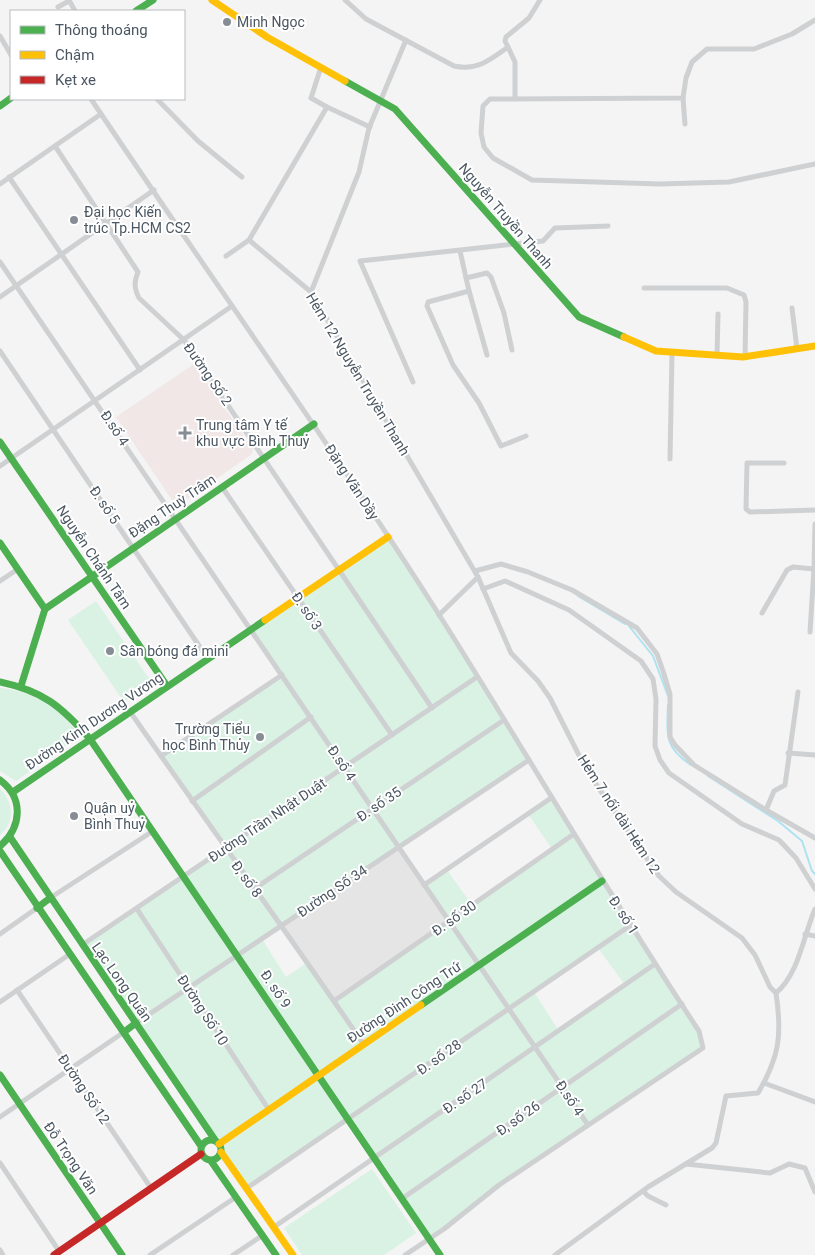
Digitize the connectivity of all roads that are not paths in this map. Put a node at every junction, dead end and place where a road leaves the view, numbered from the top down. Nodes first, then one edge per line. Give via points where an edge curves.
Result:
1 (69, 0) edge
2 (153, 0) edge
3 (212, 0) edge
4 (345, 0) edge
5 (540, 0) edge
6 (58, 7) dead end
7 (138, 10) edge
8 (815, 20) edge
9 (0, 36) edge
10 (406, 40) junction
11 (508, 47) junction
12 (10, 53) edge
13 (322, 67) junction
14 (515, 98) junction
15 (683, 98) junction
16 (92, 100) edge
17 (158, 100) edge
18 (381, 100) junction
19 (328, 107) junction
20 (101, 114) junction
21 (685, 124) dead end
22 (370, 127) junction
23 (55, 146) junction
24 (815, 164) edge
25 (242, 177) dead end
26 (9, 178) junction
27 (0, 184) edge
28 (154, 190) junction
29 (106, 223) junction
30 (608, 226) dead end
31 (249, 240) junction
32 (514, 244) junction
33 (460, 251) junction
34 (62, 254) junction
35 (226, 256) dead end
36 (0, 262) edge
37 (466, 278) junction
38 (16, 286) junction
39 (644, 288) dead end
40 (469, 291) junction
41 (311, 292) junction
42 (0, 297) edge
43 (232, 306) junction
44 (792, 308) dead end
45 (718, 314) dead end
46 (184, 340) junction
47 (815, 346) edge
48 (797, 349) junction
49 (512, 350) dead end
50 (0, 351) edge
51 (672, 352) junction
52 (487, 355) dead end
53 (717, 356) junction
54 (744, 357) junction
55 (140, 370) junction
56 (413, 382) dead end
57 (96, 400) junction
58 (314, 424) junction
59 (54, 429) junction
60 (526, 436) dead end
61 (0, 442) edge
62 (266, 457) junction
63 (10, 458) junction
64 (670, 459) dead end
65 (784, 463) dead end
66 (0, 466) edge
67 (222, 487) junction
68 (815, 510) edge
69 (176, 518) junction
70 (815, 524) edge
71 (388, 537) junction
72 (0, 543) edge
73 (134, 548) junction
74 (18, 569) junction
75 (340, 569) junction
76 (814, 569) edge
77 (475, 571) junction
78 (91, 576) junction
79 (478, 577) junction
80 (0, 581) edge
81 (483, 589) junction
82 (298, 597) junction
83 (45, 609) junction
84 (762, 613) dead end
85 (439, 615) junction
86 (250, 628) junction
87 (810, 632) dead end
88 (208, 658) junction
89 (282, 675) junction
90 (477, 677) junction
91 (0, 682) edge
92 (21, 686) junction
93 (167, 686) junction
94 (798, 692) dead end
95 (432, 708) junction
96 (131, 713) junction
97 (311, 717) junction
98 (504, 720) junction
99 (392, 735) junction
100 (90, 739) junction
101 (788, 753) junction
102 (815, 755) edge
103 (161, 756) junction
104 (529, 760) junction
105 (345, 767) junction
106 (0, 780) edge
107 (13, 792) junction
108 (551, 798) junction
109 (192, 801) junction
110 (373, 808) junction
111 (766, 810) junction
112 (153, 831) junction
113 (574, 834) junction
114 (10, 838) junction
115 (815, 838) edge
116 (0, 846) edge
117 (398, 846) junction
118 (226, 849) junction
119 (0, 851) edge
120 (183, 878) junction
121 (602, 881) junction
122 (424, 885) junction
123 (254, 889) junction
124 (815, 889) edge
125 (50, 898) junction
126 (37, 908) junction
127 (815, 908) edge
128 (137, 909) junction
129 (450, 921) junction
130 (282, 925) junction
131 (631, 925) junction
132 (0, 934) edge
133 (805, 934) junction
134 (815, 936) edge
135 (82, 946) junction
136 (70, 954) junction
137 (238, 955) junction
138 (655, 964) junction
139 (480, 965) junction
140 (188, 987) junction
141 (17, 990) junction
142 (776, 993) junction
143 (334, 1001) junction
144 (0, 1002) edge
145 (682, 1004) junction
146 (509, 1009) junction
147 (136, 1023) junction
148 (124, 1032) junction
149 (364, 1044) junction
150 (536, 1048) junction
151 (70, 1069) junction
152 (0, 1075) edge
153 (319, 1075) junction
154 (658, 1078) junction
155 (764, 1083) junction
156 (562, 1087) junction
157 (815, 1102) edge
158 (20, 1104) junction
159 (269, 1110) junction
160 (0, 1117) edge
161 (349, 1119) junction
162 (588, 1125) junction
163 (217, 1142) junction
164 (201, 1146) junction
165 (221, 1152) junction
166 (201, 1154) junction
167 (375, 1157) junction
168 (211, 1161) junction
169 (0, 1163) edge
170 (686, 1164) junction
171 (499, 1185) junction
172 (151, 1188) junction
173 (247, 1188) junction
174 (643, 1191) junction
175 (815, 1192) edge
176 (236, 1197) junction
177 (403, 1198) junction
178 (666, 1205) dead end
179 (100, 1223) junction
180 (274, 1227) junction
181 (263, 1235) junction
182 (429, 1238) junction
183 (0, 1250) edge
184 (56, 1253) edge
185 (3, 1255) edge
186 (122, 1255) edge
187 (150, 1255) edge
188 (233, 1255) edge
189 (276, 1255) edge
190 (293, 1255) edge
191 (405, 1255) edge
192 (440, 1255) edge
193 (555, 1255) edge

1 - 6 street
2 - 7 main road
3 - 13 main road, Nguyễn Truyền Thanh via 267,37
4 - 10 street via 366,19
5 - 11 street via 529,18 506,37
8 - 15 street via 792,34 754,49 707,50 692,62
9 - 12 street
10 - 11 street via 454,66 469,69 492,59
10 - 18 street
11 - 14 street via 516,62
13 - 18 main road, Nguyễn Truyền Thanh
13 - 19 street via 311,98
14 - 15 street
14 - 24 street via 484,103 482,142 493,158 532,180 660,184 729,182
15 - 21 street
16 - 20 street, Đặng Văn Dầy
17 - 25 street via 198,141
18 - 22 street
18 - 32 main road, Nguyễn Truyền Thanh via 395,109
19 - 22 street
19 - 31 street
20 - 23 street
20 - 28 street, Đặng Văn Dầy
22 - 41 street via 359,172
23 - 26 street
23 - 29 street, Đường Số 2
26 - 27 street
26 - 34 street
28 - 29 street
28 - 43 street, Đặng Văn Dầy
29 - 34 street
29 - 46 street, Đường Số 2 via 138,272 134,289 139,298
30 - 32 street via 555,228 543,241
31 - 35 street
31 - 41 street, Hẻm 12 Nguyễn Truyền Thanh
32 - 33 street
32 - 51 main road, Nguyễn Truyền Thanh via 579,317 656,351
33 - 37 street
33 - 56 street via 360,261
34 - 38 street
34 - 55 street
36 - 38 street, Đ.số 4
37 - 40 street
37 - 49 street via 487,273 491,277 504,313
38 - 42 street
38 - 57 street, Đ.số 4
39 - 54 street via 727,288 744,295
40 - 52 street
40 - 60 street via 428,302 427,306 454,365 479,403 500,446
41 - 77 street, Hẻm 12 Nguyễn Truyền Thanh
43 - 46 street
43 - 58 street, Đặng Văn Dầy
44 - 48 street
45 - 53 street
46 - 55 street
46 - 62 street, Đường Số 2
47 - 48 main road, Nguyễn Truyền Thanh
48 - 54 main road, Nguyễn Truyền Thanh
50 - 59 street, Đ. số 5
51 - 53 main road, Nguyễn Truyền Thanh
51 - 64 street
53 - 54 main road, Nguyễn Truyền Thanh
55 - 57 street
57 - 59 street
57 - 69 street, Đ.số 4
58 - 62 main road, Đặng Thuỳ Trâm
58 - 71 street, Đặng Văn Dầy
59 - 63 street
59 - 73 street, Đ. số 5
61 - 63 main road, Nguyễn Chánh Tâm
62 - 67 main road, Đặng Thuỳ Trâm
62 - 75 street, Đường Số 2
63 - 66 street
63 - 78 main road, Nguyễn Chánh Tâm
65 - 68 street via 748,463 746,509 750,512
67 - 69 main road, Đặng Thuỳ Trâm
67 - 82 street, Đ. số 3
69 - 73 main road, Đặng Thuỳ Trâm
69 - 86 street, Đ.số 4
70 - 76 street
71 - 75 main road, Đường Kinh Dương Vương
71 - 85 street, Đặng Văn Dầy
72 - 74 main road
73 - 78 main road, Đặng Thuỳ Trâm
73 - 88 street, Đ. số 5
74 - 80 street
74 - 83 main road
75 - 82 main road, Đường Kinh Dương Vương
75 - 95 street, Đường Số 2
76 - 84 street via 793,567 786,570
76 - 87 street
77 - 79 street, Hẻm 12 Nguyễn Truyền Thanh
77 - 111 street via 501,564 528,572 572,590 637,628 657,654 663,672 670,694 670,737 675,745 700,769
78 - 83 main road, Đặng Thuỳ Trâm
78 - 93 main road, Nguyễn Chánh Tâm
79 - 81 street, Hẻm 7 nối dài Hẻm 12
79 - 85 street
81 - 124 street via 506,581 585,620 641,661 653,680 655,746 669,773 742,824 779,840 796,858
81 - 142 street, Hẻm 7 nối dài Hẻm 12 via 511,653 550,698 587,770 659,876 676,892 742,938
82 - 86 main road, Đường Kinh Dương Vương
82 - 99 street, Đ. số 3
83 - 92 main road
85 - 90 street, Đặng Văn Dầy
86 - 88 main road, Đường Kinh Dương Vương
86 - 89 street, Đ.số 4
88 - 93 main road, Đường Kinh Dương Vương
89 - 97 street, Đ.số 4
89 - 103 street
90 - 95 street, Đường Trần Nhật Duật
90 - 98 street, Đặng Văn Dầy
91 - 92 main road, Đ. số 9
92 - 100 main road, Đ. số 9 via 60,705
93 - 96 main road, Đường Kinh Dương Vương
94 - 101 street
95 - 99 street, Đường Trần Nhật Duật
96 - 100 main road, Đường Kinh Dương Vương
96 - 103 street, Đ, số 8
97 - 105 street, Đ.số 4
97 - 109 street
98 - 104 street, Đặng Văn Dầy
98 - 110 street, Đ. số 35
99 - 105 street, Đường Trần Nhật Duật
100 - 107 main road, Đường Kinh Dương Vương
100 - 112 main road, Đ. số 9
101 - 102 street
101 - 111 street via 785,784 774,791
103 - 109 street, Đ, số 8
104 - 108 street, Đặng Văn Dầy
104 - 117 street, Đường Số 34
105 - 110 street, Đ.số 4
105 - 118 street, Đường Trần Nhật Duật
106 - 107 main road
107 - 114 main road via 19,815
108 - 113 street, Đ. số 1
108 - 122 street
109 - 118 street, Đ, số 8
110 - 117 street, Đ.số 4
110 - 123 street, Đ. số 35
111 - 115 street
112 - 120 main road, Đ. số 9
112 - 125 street
113 - 121 street, Đ. số 1
113 - 129 street, Đ. số 30
114 - 116 main road
114 - 125 main road, Lạc Long Quân
117 - 122 street, Đ.số 4
117 - 130 street, Đường Số 34
118 - 120 street, Đường Trần Nhật Duật
118 - 123 street, Đ, số 8
119 - 126 main road, Lạc Long Quân
120 - 128 street, Đường Trần Nhật Duật
120 - 137 main road, Đ. số 9
121 - 131 street, Đ. số 1
121 - 139 main road, Đường Đinh Công Trứ
122 - 129 street, Đ.số 4
123 - 130 street, Đ, số 8
125 - 126 main road
125 - 135 main road, Lạc Long Quân
126 - 132 street
126 - 136 main road, Lạc Long Quân
127 - 133 street
128 - 135 street, Đường Trần Nhật Duật
128 - 140 street, Đường Số 10
129 - 139 street, Đ.số 4
129 - 143 street, Đ. số 30
130 - 137 street, Đường Số 34
130 - 143 street, Đ, số 8
131 - 138 street, Đ. số 1
131 - 146 street, Đ. số 28
133 - 134 street
133 - 142 street via 794,965 783,987
135 - 136 main road
135 - 147 main road, Lạc Long Quân
136 - 141 street
136 - 148 main road, Lạc Long Quân
137 - 140 street, Đường Số 34
137 - 153 main road, Đ. số 9
138 - 145 street, Đ. số 1
138 - 150 street, Đ. số 27
139 - 146 street, Đ.số 4
139 - 149 main road, Đường Đinh Công Trứ
140 - 147 street, Đường Số 34
140 - 159 street, Đường Số 10
141 - 144 street
141 - 151 street, Đường Số 12
142 - 155 street via 781,1034 777,1054
143 - 149 street, Đ, số 8
145 - 154 street, Đ. số 1 via 699,1031 703,1048
145 - 156 street, Đ, số 26
146 - 150 street, Đ.số 4
146 - 161 street, Đ. số 28
147 - 148 main road
147 - 163 main road, Lạc Long Quân
148 - 151 street
148 - 164 main road, Lạc Long Quân
149 - 153 main road, Đường Đinh Công Trứ
150 - 156 street, Đ.số 4
150 - 167 street, Đ. số 27
151 - 158 street
151 - 172 street, Đường Số 12
152 - 158 main road, Đỗ Trọng Văn
153 - 159 main road, Đường Đinh Công Trứ
153 - 161 main road, Đ. số 9
154 - 162 street
154 - 171 street
155 - 157 street
155 - 170 street via 758,1093 726,1096 716,1143
156 - 162 street, Đ.số 4
156 - 177 street, Đ, số 26
158 - 160 street
158 - 179 main road, Đỗ Trọng Văn
159 - 163 main road, Đường Đinh Công Trứ
161 - 167 main road, Đ. số 9
161 - 173 street, Đ. số 28
162 - 171 street
163 - 164 main road via 208,1140
163 - 165 main road
164 - 166 main road
165 - 168 main road
165 - 173 main road
166 - 168 main road
166 - 172 main road
167 - 177 main road, Đ. số 9
167 - 180 street, Đ. số 27
168 - 176 main road
169 - 184 street
170 - 174 street
170 - 175 street via 770,1173 790,1164 805,1168
171 - 182 street
172 - 179 main road
173 - 176 main road
173 - 180 main road
174 - 178 street
174 - 193 street
176 - 181 main road
176 - 187 street
177 - 182 main road, Đ. số 9
179 - 184 main road
179 - 186 main road, Đỗ Trọng Văn
180 - 181 main road
180 - 190 main road
181 - 188 street
181 - 189 main road
182 - 191 street
182 - 192 main road, Đ. số 9
183 - 185 street

